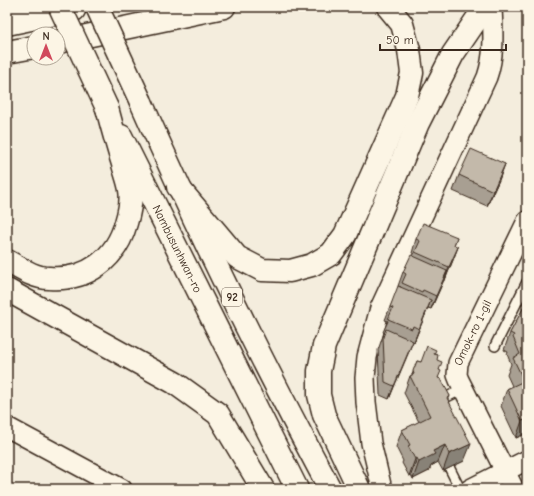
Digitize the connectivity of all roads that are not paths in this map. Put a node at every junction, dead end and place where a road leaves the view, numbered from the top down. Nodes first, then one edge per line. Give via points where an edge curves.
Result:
1 (32, 7) edge
2 (97, 7) edge
3 (224, 7) edge
4 (388, 7) edge
5 (485, 7) edge
6 (492, 7) edge
7 (74, 8) edge
8 (7, 12) edge
9 (7, 24) edge
10 (66, 40) edge
11 (26, 48) edge
12 (7, 52) edge
13 (107, 108) junction
14 (178, 186) junction
15 (527, 221) edge
16 (7, 261) edge
17 (527, 282) edge
18 (7, 290) edge
19 (495, 346) dead end
20 (463, 389) junction
21 (432, 404) edge
22 (7, 427) edge
23 (440, 448) edge
24 (527, 460) edge
25 (505, 471) junction
26 (122, 489) edge
27 (263, 489) edge
28 (297, 489) edge
29 (330, 489) edge
30 (359, 489) edge
31 (382, 489) edge
32 (460, 489) edge
33 (470, 489) edge
34 (514, 489) edge

1 - 8 main road
2 - 14 main road, 92, bridge
3 - 10 main road
4 - 14 main road via 402,24 409,50 412,73 407,96 345,236 331,254 290,271 262,270 237,257
5 - 30 main road via 453,54 418,123 324,346 319,371 319,395 324,415
6 - 31 street via 493,53 487,77 380,308 367,356 366,402 370,436
7 - 9 main road
7 - 13 main road, Nambusunhwan-ro / 92, bridge
11 - 12 main road
13 - 16 main road via 130,190 129,213 123,234 114,250 86,273 68,278 48,278 28,273
13 - 28 main road, Nambusunhwan-ro / 92
14 - 29 main road, 92 via 284,403
15 - 20 street, Omok-ro 1-gil via 458,363 457,375
17 - 19 lane
18 - 27 main road via 175,383 218,414
20 - 21 lane
20 - 25 street, Omok-ro 1-gil
22 - 26 street
23 - 32 lane
24 - 25 street
25 - 33 street
25 - 34 street, Omok-ro 1-gil

